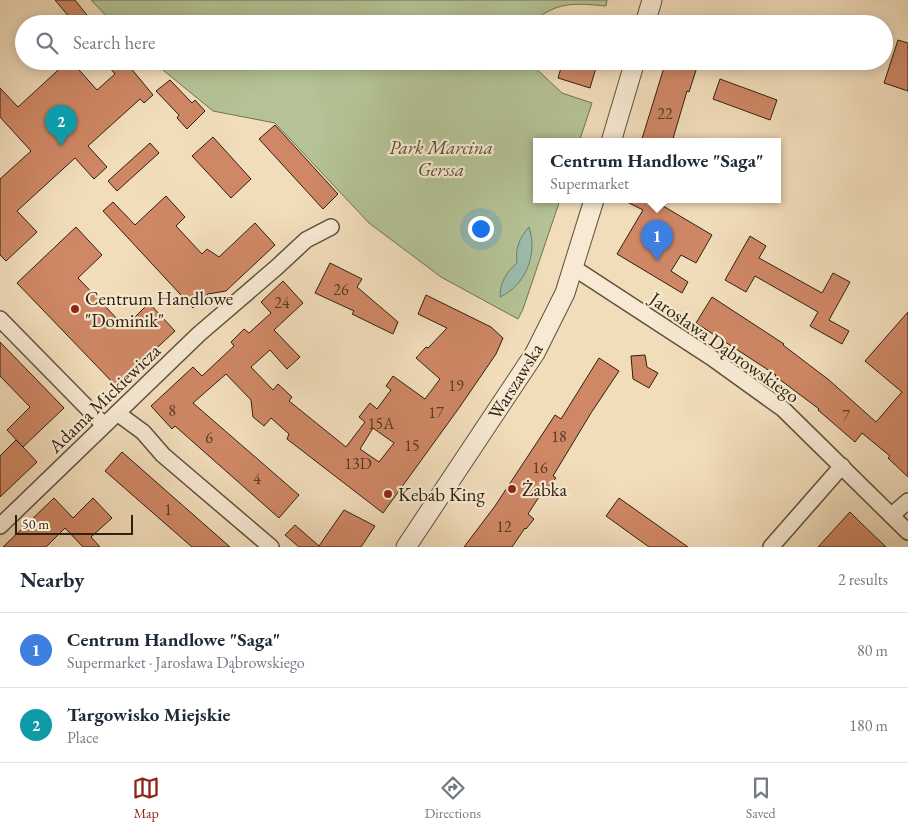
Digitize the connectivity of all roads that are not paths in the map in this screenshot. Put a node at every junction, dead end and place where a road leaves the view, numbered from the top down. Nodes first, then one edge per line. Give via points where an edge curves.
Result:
1 (652, 0) edge
2 (648, 15) edge
3 (631, 70) edge
4 (612, 138) edge
5 (593, 203) edge
6 (331, 227) dead end
7 (574, 268) junction
8 (0, 319) edge
9 (117, 413) junction
10 (104, 425) junction
11 (842, 466) junction
12 (908, 501) edge
13 (892, 515) junction
14 (0, 526) edge
15 (908, 532) edge
16 (271, 547) edge
17 (406, 547) edge
18 (771, 547) edge

1 - 2 street
3 - 4 street
5 - 7 street, Warszawska
6 - 9 street, Adama Mickiewicza via 306,240 199,334
7 - 11 street, Jarosława Dąbrowskiego via 712,358 783,409
7 - 17 street, Warszawska via 535,353
8 - 10 street
9 - 10 street, Adama Mickiewicza
9 - 16 street via 143,432 163,455
10 - 14 street, Adama Mickiewicza
11 - 13 street, Jarosława Dąbrowskiego
11 - 18 street
12 - 13 street
13 - 15 street, Jarosława Dąbrowskiego

